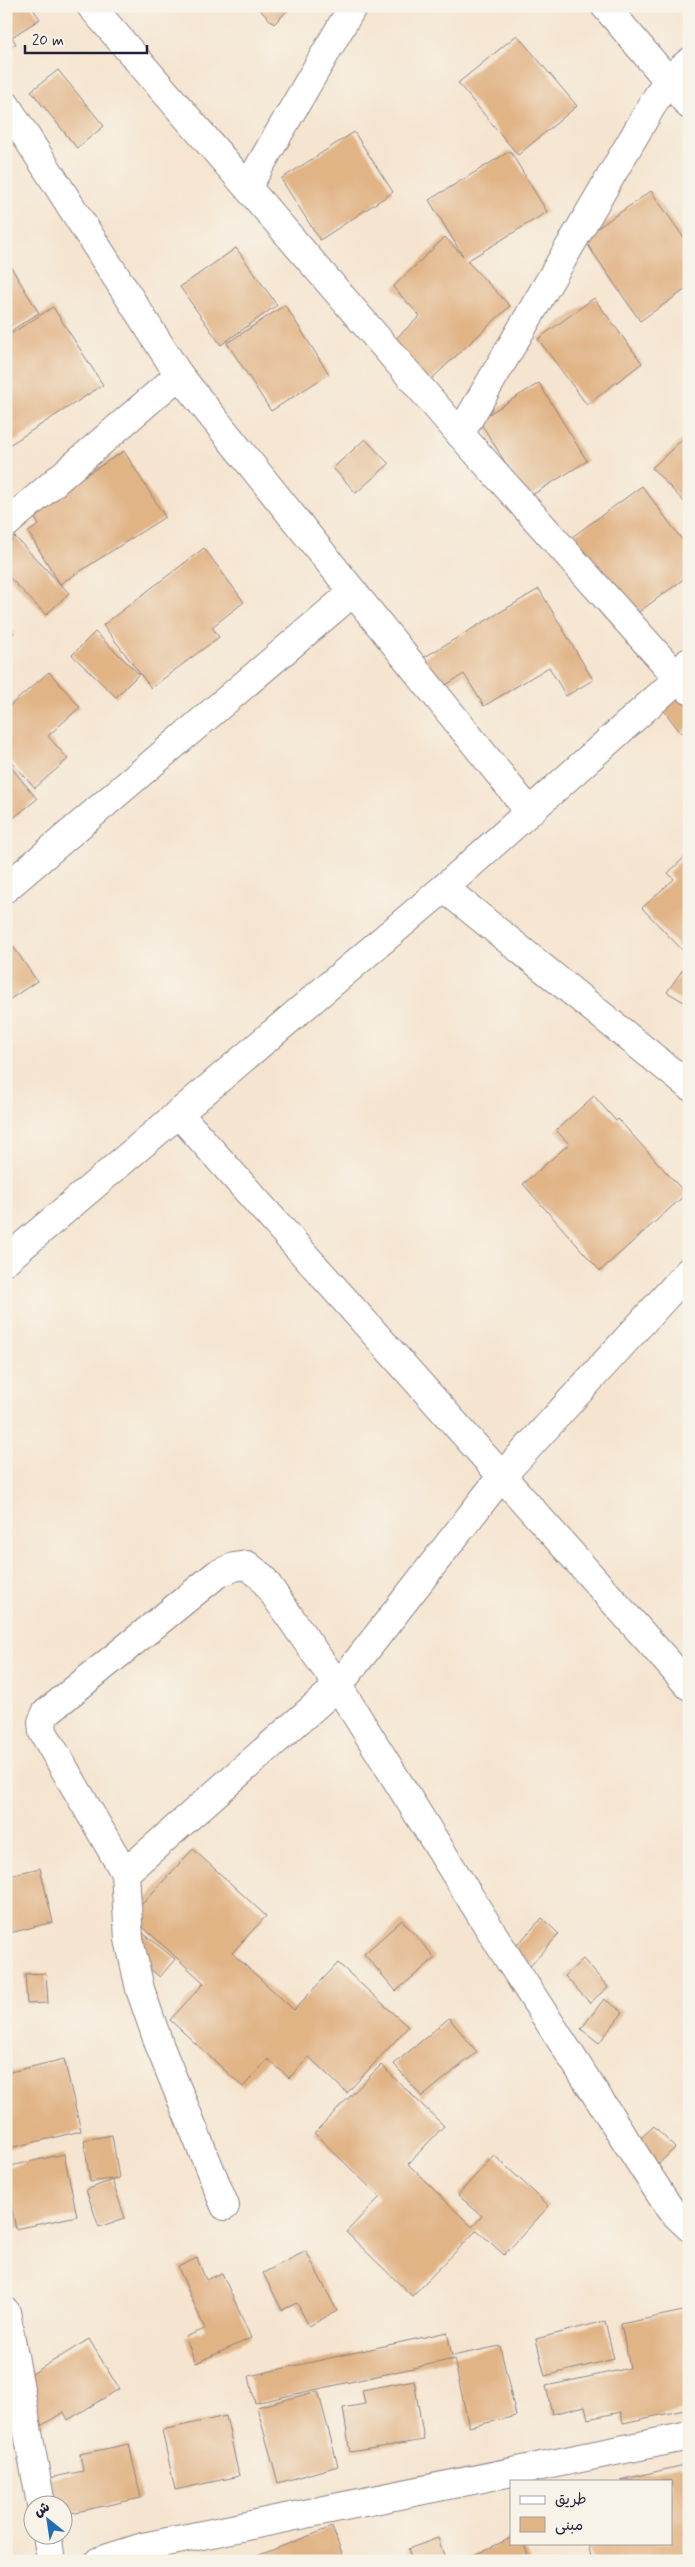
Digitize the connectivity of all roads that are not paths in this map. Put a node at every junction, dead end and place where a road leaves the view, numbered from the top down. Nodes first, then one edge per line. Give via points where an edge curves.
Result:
1 (91, 6) edge
2 (353, 6) edge
3 (605, 6) edge
4 (689, 62) edge
5 (667, 80) junction
6 (6, 105) edge
7 (689, 105) edge
8 (248, 186) junction
9 (179, 375) junction
10 (460, 434) junction
11 (6, 524) edge
12 (352, 593) junction
13 (686, 676) edge
14 (529, 811) junction
15 (6, 888) edge
16 (444, 888) junction
17 (689, 1086) edge
18 (178, 1113) junction
19 (6, 1260) edge
20 (689, 1271) edge
21 (501, 1477) junction
22 (338, 1686) junction
23 (689, 1686) edge
24 (125, 1873) junction
25 (225, 2206) dead end
26 (689, 2227) edge
27 (6, 2312) edge
28 (689, 2436) edge
29 (39, 2494) edge
30 (48, 2544) edge
31 (51, 2561) edge
32 (99, 2561) edge

1 - 8 street
2 - 8 street
3 - 5 street
4 - 5 street
5 - 7 street
5 - 10 street
6 - 9 street
8 - 10 street
9 - 11 street
9 - 12 street
10 - 13 street
12 - 14 street
12 - 15 street
13 - 14 street
14 - 16 street
16 - 17 street
16 - 18 street
18 - 19 street
18 - 21 street
20 - 21 street
21 - 22 street
21 - 23 street
22 - 24 street
22 - 24 street via 262,1577 247,1565 217,1574 46,1713 42,1722 43,1732
22 - 26 street via 511,1964 670,2209
24 - 25 street via 129,1939 140,1989 160,2047
27 - 29 street
28 - 32 street via 143,2547
30 - 31 street

